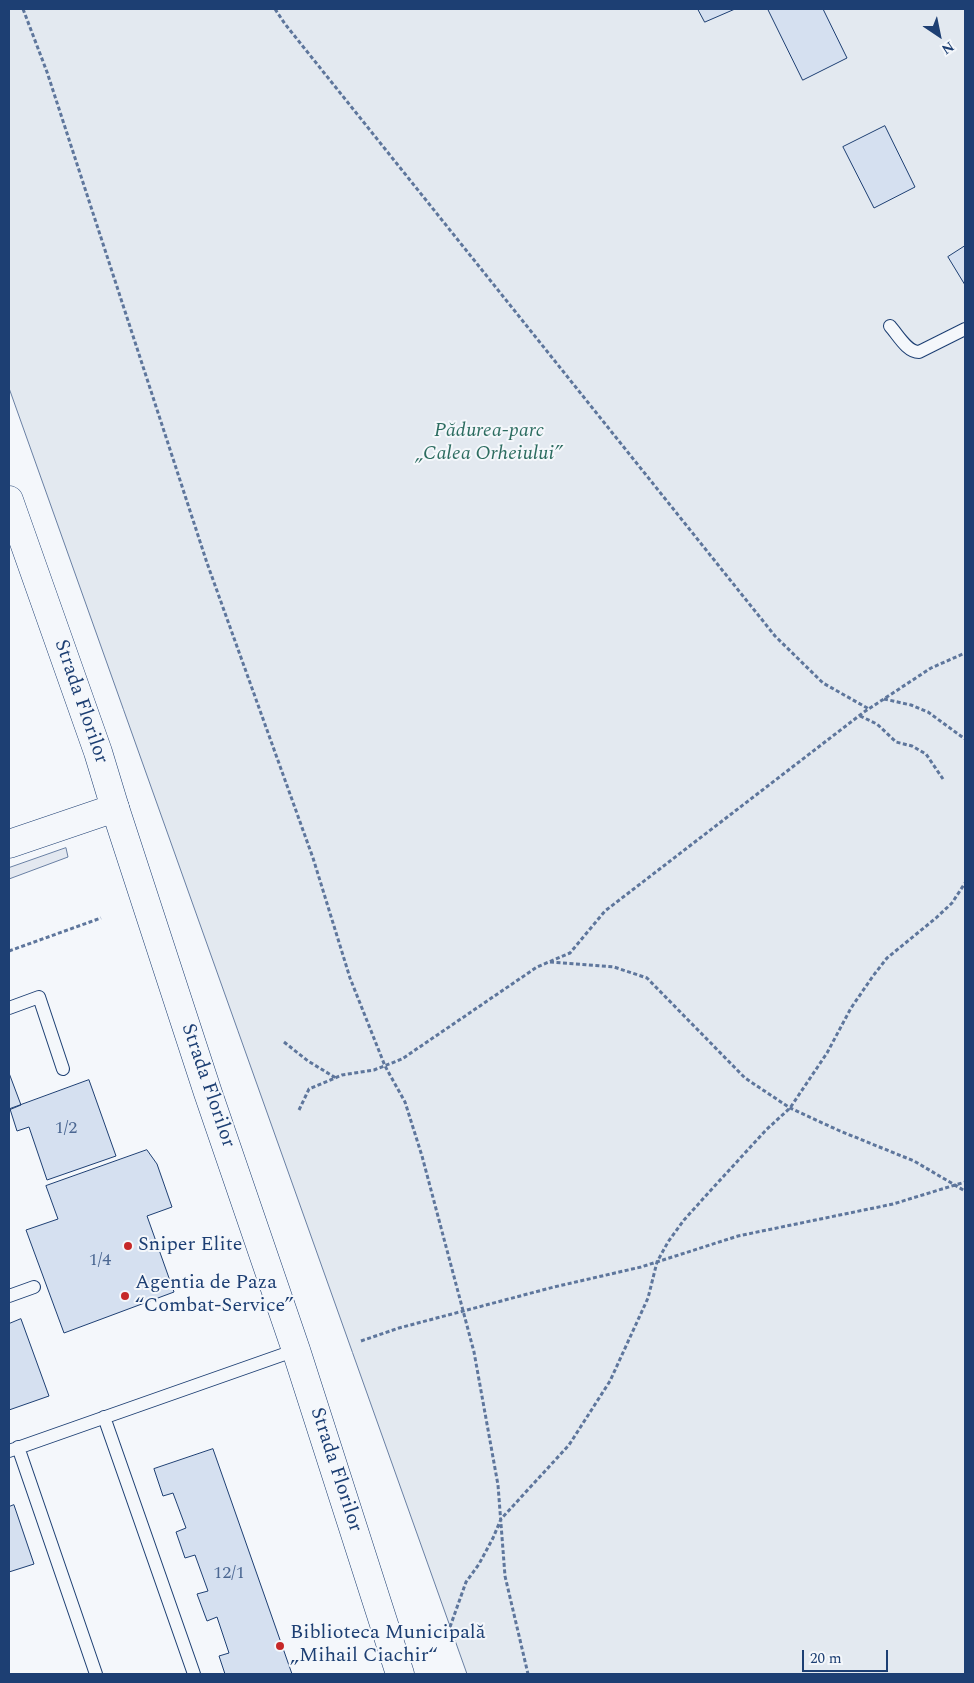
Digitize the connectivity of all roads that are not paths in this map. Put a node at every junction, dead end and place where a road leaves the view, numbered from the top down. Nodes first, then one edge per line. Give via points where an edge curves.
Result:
1 (890, 326) dead end
2 (965, 329) edge
3 (9, 500) edge
4 (115, 808) junction
5 (9, 844) edge
6 (9, 1008) edge
7 (63, 1069) dead end
8 (34, 1287) dead end
9 (9, 1296) edge
10 (296, 1350) junction
11 (104, 1417) junction
12 (13, 1449) edge
13 (96, 1674) edge
14 (194, 1674) edge
15 (400, 1674) edge

1 - 2 lane via 914,352
3 - 4 main road, Strada Florilor
4 - 5 main road
4 - 10 main road, Strada Florilor
6 - 7 lane via 39,997
8 - 9 lane
10 - 11 lane
10 - 15 main road, Strada Florilor
11 - 12 lane
11 - 14 lane
12 - 13 lane

